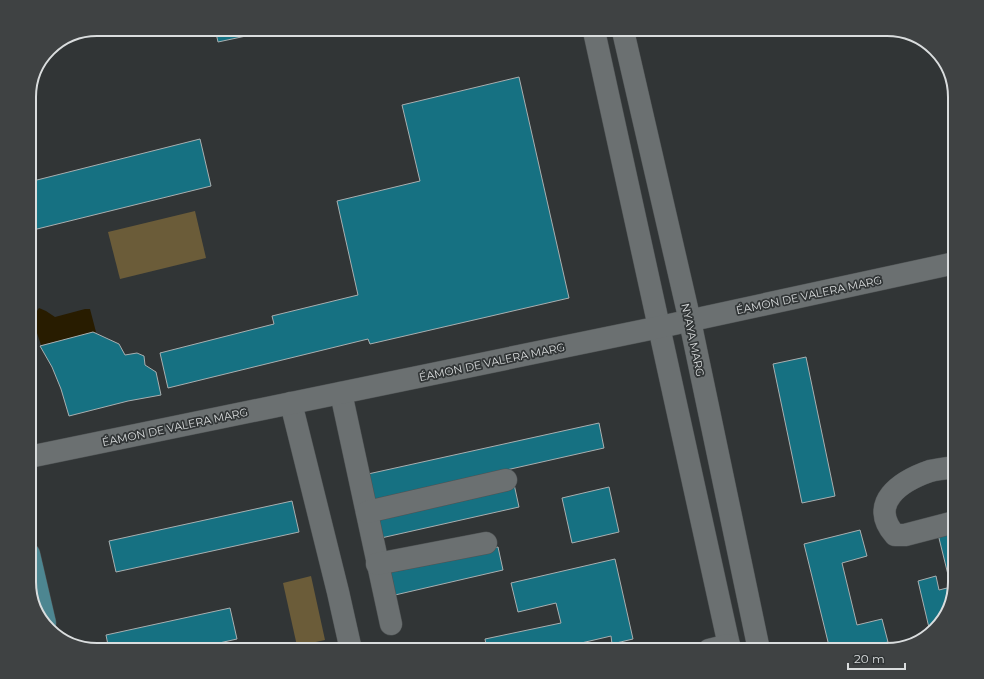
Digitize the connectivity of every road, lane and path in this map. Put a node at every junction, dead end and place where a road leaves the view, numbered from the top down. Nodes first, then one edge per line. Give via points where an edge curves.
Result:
1 (595, 36) edge
2 (624, 36) edge
3 (948, 265) edge
4 (690, 320) junction
5 (660, 327) junction
6 (340, 393) junction
7 (291, 403) junction
8 (36, 456) edge
9 (948, 468) edge
10 (506, 480) dead end
11 (367, 512) junction
12 (948, 524) edge
13 (486, 543) dead end
14 (378, 564) junction
15 (36, 584) edge
16 (41, 607) edge
17 (391, 624) dead end
18 (350, 643) edge
19 (721, 643) edge
20 (758, 643) edge

1 - 5 street
2 - 4 street, NYAYA MARG
3 - 4 street, ÉAMON DE VALERA MARG
4 - 5 street, ÉAMON DE VALERA MARG
4 - 20 street, NYAYA MARG
5 - 6 street, ÉAMON DE VALERA MARG
5 - 19 street
6 - 7 street, ÉAMON DE VALERA MARG
6 - 11 street
7 - 8 street, ÉAMON DE VALERA MARG
7 - 18 street
9 - 12 street via 931,471 897,487 887,499 885,517 895,535 905,535
10 - 11 street
11 - 14 street
13 - 14 street
14 - 17 street
15 - 16 main road

